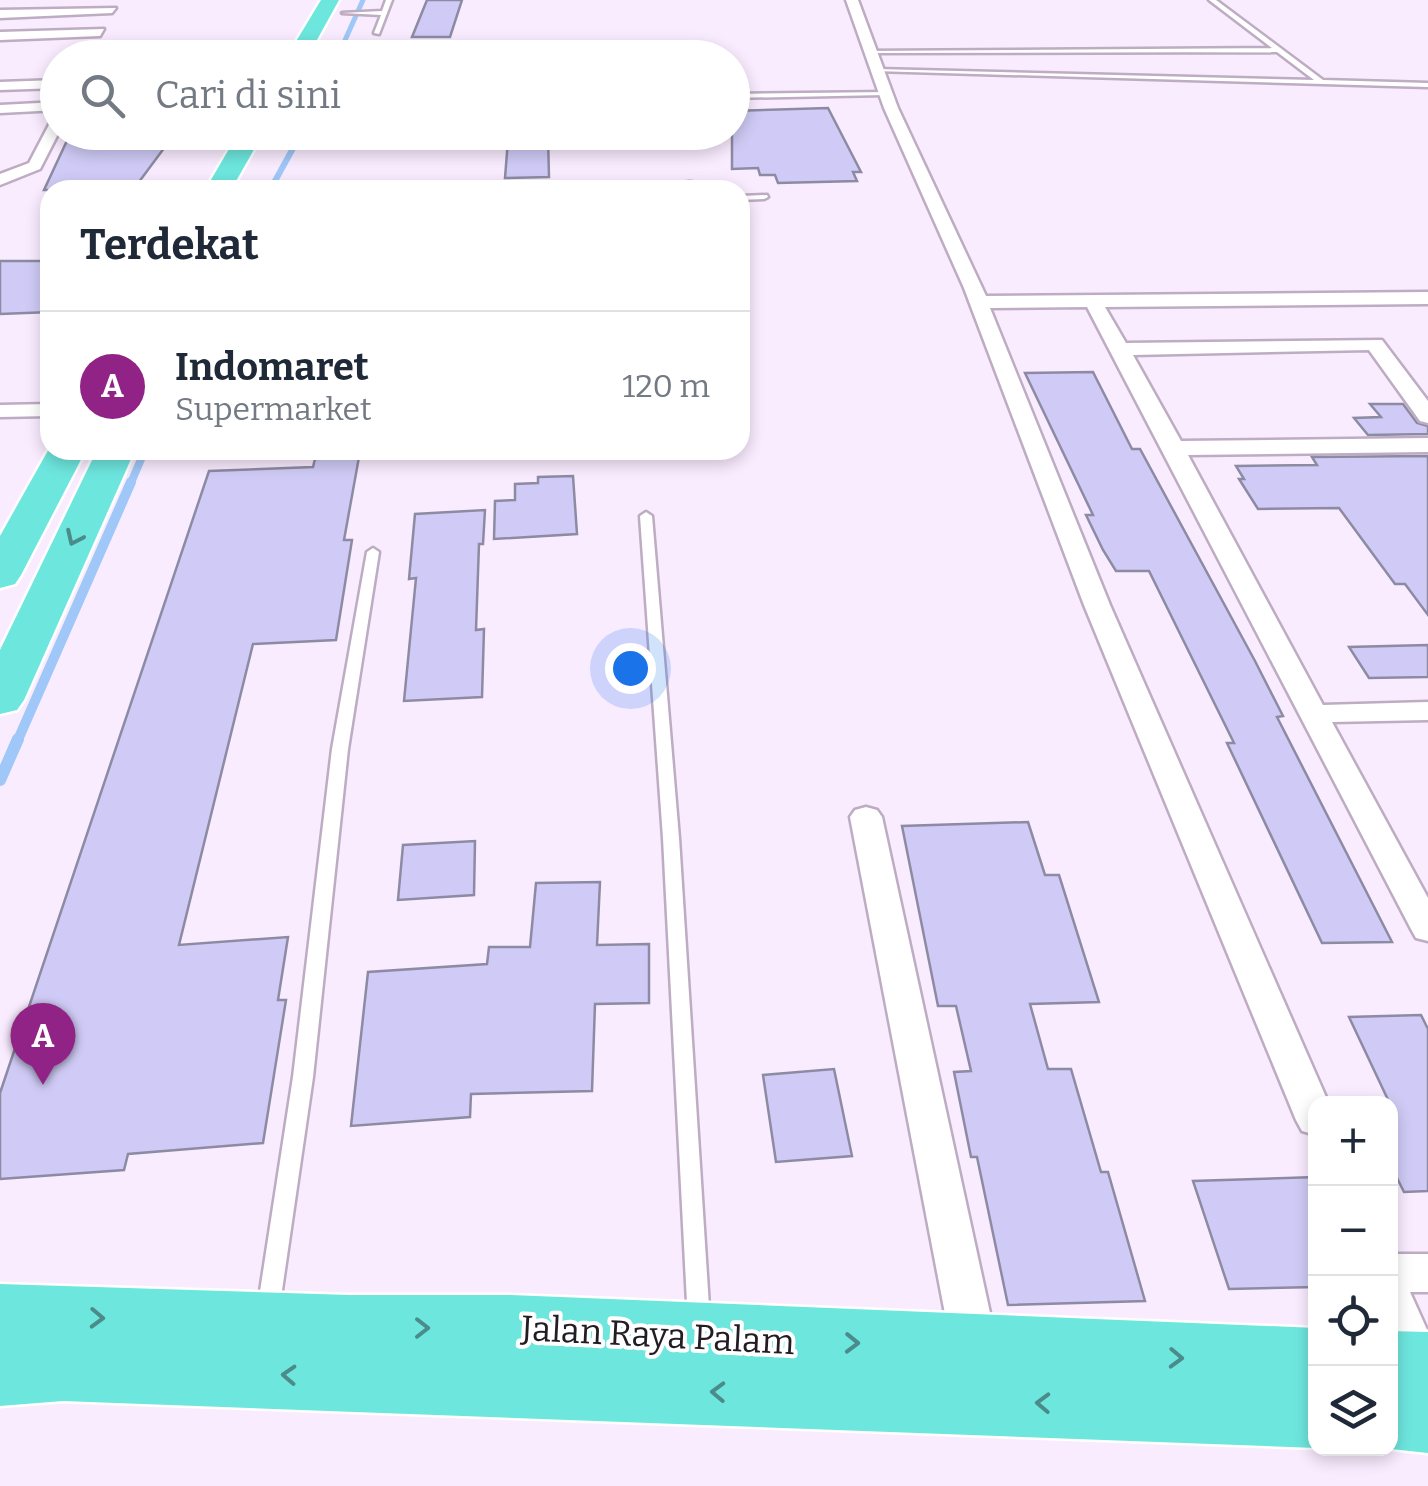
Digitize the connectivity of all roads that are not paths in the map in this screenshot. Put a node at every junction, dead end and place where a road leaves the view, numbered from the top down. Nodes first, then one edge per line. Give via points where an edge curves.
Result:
1 (389, 0) edge
2 (852, 0) edge
3 (1212, 0) edge
4 (343, 4) edge
5 (115, 5) edge
6 (384, 13) junction
7 (0, 14) edge
8 (377, 33) dead end
9 (0, 36) edge
10 (312, 40) edge
11 (332, 40) dead end
12 (870, 50) junction
13 (1278, 50) junction
14 (878, 71) junction
15 (1321, 82) junction
16 (40, 85) edge
17 (0, 86) edge
18 (1428, 86) edge
19 (885, 93) junction
20 (750, 96) edge
21 (750, 104) edge
22 (756, 104) dead end
23 (40, 107) edge
24 (0, 109) edge
25 (43, 150) edge
26 (241, 150) edge
27 (273, 150) edge
28 (267, 160) dead end
29 (0, 180) edge
30 (224, 180) edge
31 (764, 197) dead end
32 (750, 198) edge
33 (1428, 298) edge
34 (978, 302) junction
35 (1094, 303) junction
36 (1361, 322) junction
37 (1120, 348) junction
38 (1420, 396) edge
39 (40, 410) edge
40 (0, 412) edge
41 (1428, 416) edge
42 (1428, 445) edge
43 (1175, 448) junction
44 (61, 460) edge
45 (111, 460) edge
46 (646, 516) dead end
47 (374, 552) dead end
48 (0, 575) edge
49 (0, 700) edge
50 (1428, 711) edge
51 (1310, 714) junction
52 (866, 817) dead end
53 (1428, 930) edge
54 (1308, 1101) edge
55 (1398, 1273) edge
56 (1428, 1273) edge
57 (0, 1318) edge
58 (266, 1324) junction
59 (1398, 1329) edge
60 (700, 1336) junction
61 (974, 1346) junction
62 (1308, 1363) edge
63 (0, 1372) edge
64 (1412, 1386) edge
65 (1308, 1412) edge

1 - 6 lane
2 - 12 street
3 - 13 lane
4 - 6 lane
4 - 10 main road
4 - 11 main road
5 - 7 street
5 - 9 street via 97,38
6 - 8 lane
12 - 13 lane
12 - 14 street
13 - 15 lane
14 - 15 lane
14 - 19 street
15 - 18 lane
16 - 17 street
19 - 20 lane
19 - 34 street
21 - 22 lane
23 - 24 street
25 - 29 street via 35,166
26 - 30 main road
27 - 28 main road
31 - 32 lane
33 - 36 street
34 - 35 street
34 - 54 street via 1097,605
35 - 36 street
35 - 37 street
36 - 37 street
36 - 38 street
37 - 43 street
38 - 41 street
39 - 40 street
42 - 43 street
43 - 51 street
44 - 48 main road
45 -> 49 main road
46 - 60 lane
47 - 58 lane via 340,750 304,1077
50 - 51 street
51 - 53 street
52 - 61 street
55 - 56 street
57 -> 58 main road, Jalan Raya Palam
58 -> 60 main road, Jalan Raya Palam
59 - 64 street
60 -> 61 main road, Jalan Raya Palam
61 -> 62 main road, Jalan Raya Palam
65 -> 63 main road, Jalan Raya Palam via 82,1366

